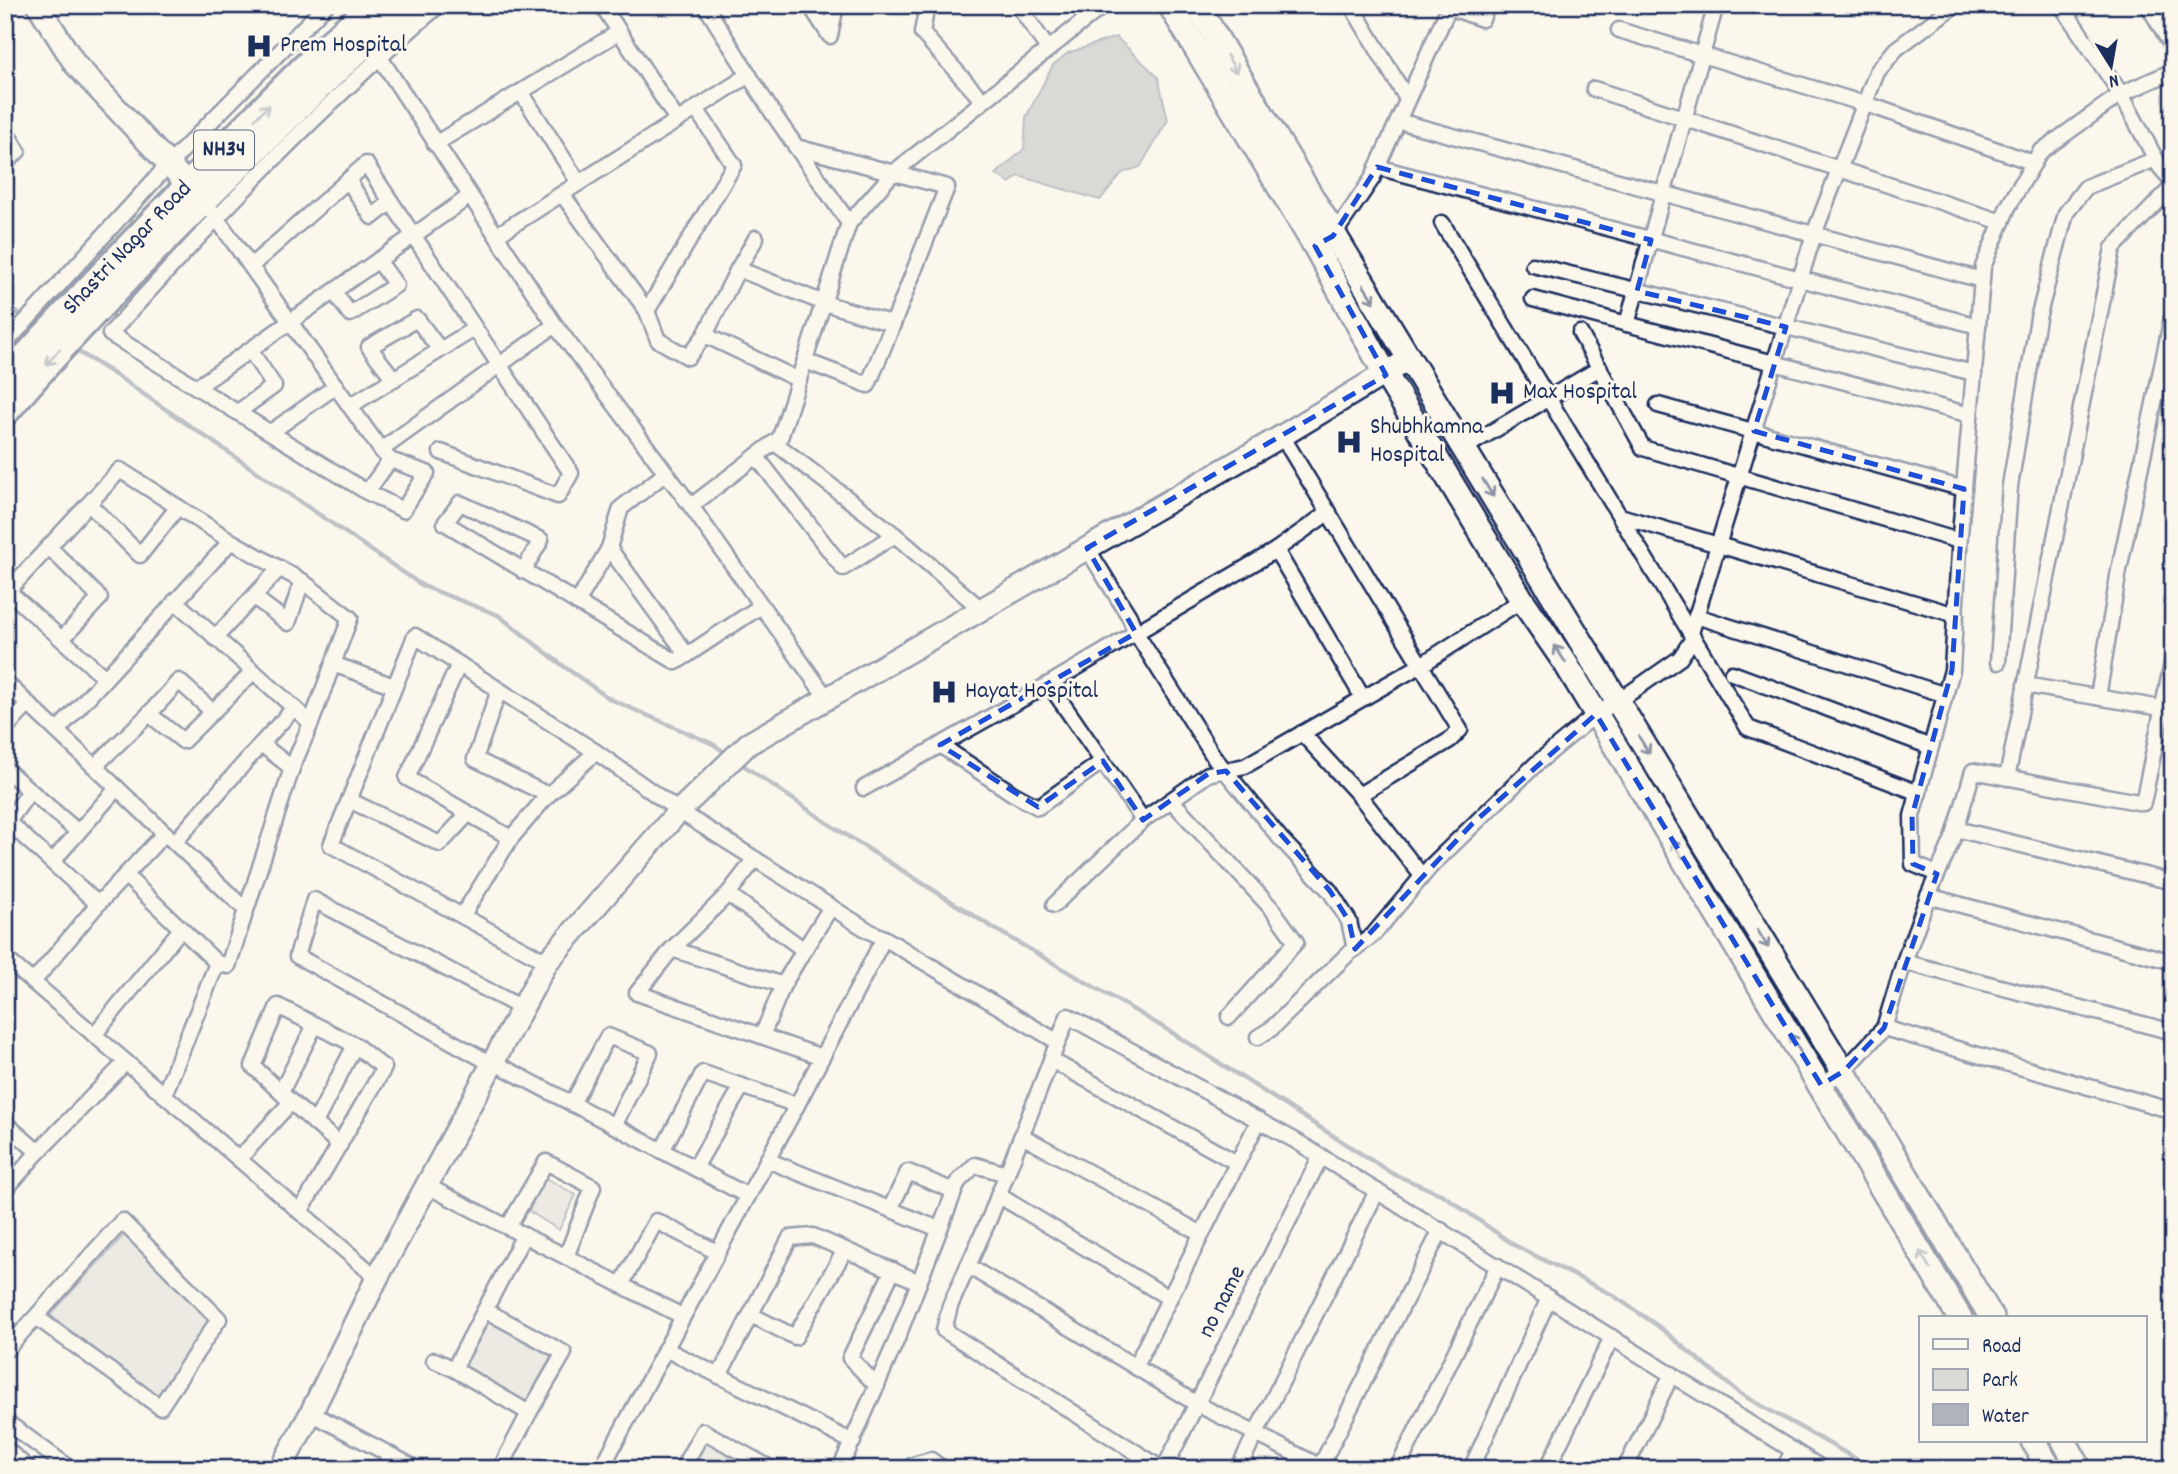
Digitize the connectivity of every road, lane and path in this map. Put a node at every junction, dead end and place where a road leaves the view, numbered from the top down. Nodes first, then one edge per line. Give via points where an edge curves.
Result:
1 (38, 5) edge
2 (326, 5) edge
3 (410, 5) edge
4 (439, 5) edge
5 (602, 5) edge
6 (705, 5) edge
7 (810, 5) edge
8 (836, 5) edge
9 (927, 5) edge
10 (1018, 5) edge
11 (1104, 5) edge
12 (1170, 5) edge
13 (1197, 5) edge
14 (1351, 5) edge
15 (1489, 5) edge
16 (1716, 5) edge
17 (1955, 5) edge
18 (2061, 5) edge
19 (2148, 5) edge
20 (367, 24) edge
21 (1619, 30) dead end
22 (619, 32) junction
23 (2173, 48) edge
24 (1048, 49) junction
25 (1702, 55) junction
26 (2173, 71) edge
27 (748, 75) junction
28 (1594, 89) dead end
29 (521, 92) junction
30 (2121, 94) junction
31 (1408, 99) junction
32 (983, 102) junction
33 (1865, 104) junction
34 (695, 108) junction
35 (1685, 119) junction
36 (677, 120) junction
37 (1398, 121) junction
38 (5, 131) edge
39 (435, 144) junction
40 (796, 147) junction
41 (2156, 159) junction
42 (2034, 163) junction
43 (5, 164) edge
44 (168, 165) junction
45 (1377, 167) junction
46 (1839, 169) junction
47 (892, 173) junction
48 (348, 180) junction
49 (579, 183) junction
50 (2173, 184) edge
51 (1664, 193) junction
52 (562, 194) junction
53 (470, 196) junction
54 (203, 201) junction
55 (391, 202) junction
56 (2002, 222) junction
57 (849, 223) junction
58 (1442, 223) dead end
59 (1814, 234) junction
60 (497, 235) junction
61 (413, 236) junction
62 (756, 238) dead end
63 (1651, 240) junction
64 (1324, 241) junction
65 (378, 260) junction
66 (1533, 265) dead end
67 (251, 266) junction
68 (738, 269) junction
69 (1800, 279) junction
70 (1982, 280) junction
71 (1637, 291) junction
72 (334, 292) junction
73 (1533, 299) dead end
74 (824, 303) junction
75 (647, 311) junction
76 (2173, 313) edge
77 (291, 322) junction
78 (555, 324) junction
79 (893, 324) junction
80 (1627, 324) junction
81 (1978, 326) junction
82 (1786, 327) junction
83 (474, 329) junction
84 (1580, 333) dead end
85 (705, 335) junction
86 (5, 344) edge
87 (250, 350) junction
88 (440, 350) junction
89 (1409, 359) junction
90 (805, 360) junction
91 (1774, 363) junction
92 (499, 365) junction
93 (1600, 368) junction
94 (1974, 373) junction
95 (1386, 375) junction
96 (394, 379) junction
97 (799, 380) junction
98 (336, 386) junction
99 (197, 387) junction
100 (1548, 397) junction
101 (8, 399) edge
102 (1658, 405) dead end
103 (350, 406) junction
104 (237, 412) junction
105 (1970, 415) junction
106 (1754, 431) junction
107 (271, 432) junction
108 (1282, 436) junction
109 (775, 443) junction
110 (1464, 448) junction
111 (441, 452) dead end
112 (385, 455) junction
113 (756, 456) junction
114 (666, 473) junction
115 (1739, 476) junction
116 (1964, 489) junction
117 (367, 492) junction
118 (89, 504) junction
119 (691, 506) junction
120 (178, 507) junction
121 (1329, 512) junction
122 (1620, 516) junction
123 (895, 535) junction
124 (232, 541) junction
125 (1959, 541) junction
126 (1718, 545) junction
127 (49, 547) junction
128 (609, 548) junction
129 (1087, 548) junction
130 (1276, 550) junction
131 (280, 568) junction
132 (523, 571) junction
133 (302, 581) junction
134 (7, 592) edge
135 (254, 597) junction
136 (1522, 600) junction
137 (175, 601) junction
138 (577, 603) junction
139 (761, 606) junction
140 (981, 609) junction
141 (1956, 615) junction
142 (1696, 616) junction
143 (1691, 633) junction
144 (1136, 634) junction
145 (215, 638) junction
146 (62, 639) junction
147 (687, 655) junction
148 (2173, 658) edge
149 (1998, 662) dead end
150 (332, 664) junction
151 (460, 664) junction
152 (1421, 665) junction
153 (253, 672) junction
154 (1732, 673) dead end
155 (105, 678) junction
156 (5, 682) edge
157 (1049, 684) junction
158 (2025, 685) junction
159 (394, 686) junction
160 (499, 690) junction
161 (1946, 695) junction
162 (826, 697) junction
163 (2098, 697) junction
164 (1363, 698) junction
165 (1617, 702) junction
166 (29, 704) junction
167 (294, 708) junction
168 (2168, 708) edge
169 (213, 712) junction
170 (149, 713) junction
171 (1596, 714) junction
172 (311, 723) junction
173 (5, 729) edge
174 (57, 731) junction
175 (1302, 733) junction
176 (261, 744) junction
177 (940, 745) junction
178 (1931, 747) junction
179 (596, 751) junction
180 (1103, 761) junction
181 (94, 766) junction
182 (292, 768) junction
183 (5, 769) edge
184 (1226, 771) junction
185 (2007, 778) junction
186 (117, 788) junction
187 (864, 788) dead end
188 (30, 791) junction
189 (1919, 793) junction
190 (548, 795) junction
191 (1359, 795) junction
192 (349, 800) junction
193 (1172, 801) junction
194 (679, 811) junction
195 (468, 814) junction
196 (1143, 820) junction
197 (1956, 830) junction
198 (78, 832) junction
199 (170, 838) junction
200 (511, 838) junction
201 (755, 859) junction
202 (52, 862) junction
203 (1937, 874) junction
204 (125, 875) junction
205 (1422, 876) junction
206 (2173, 882) edge
207 (728, 894) junction
208 (1928, 896) junction
209 (98, 904) junction
210 (1054, 905) dead end
211 (831, 907) junction
212 (245, 909) junction
213 (462, 916) junction
214 (181, 929) junction
215 (884, 938) junction
216 (672, 949) junction
217 (1355, 949) junction
218 (804, 950) junction
219 (5, 958) edge
220 (2173, 961) edge
221 (547, 962) junction
222 (1904, 962) junction
223 (217, 963) junction
224 (33, 982) junction
225 (783, 985) junction
226 (522, 1008) junction
227 (1229, 1017) dead end
228 (314, 1025) junction
229 (1884, 1028) junction
230 (2173, 1032) edge
231 (94, 1035) junction
232 (762, 1036) junction
233 (1258, 1037) dead end
234 (1058, 1042) junction
235 (355, 1045) junction
236 (822, 1057) junction
237 (1051, 1060) junction
238 (126, 1062) junction
239 (492, 1063) junction
240 (1844, 1070) junction
241 (1821, 1085) junction
242 (742, 1086) junction
243 (164, 1095) junction
244 (286, 1097) junction
245 (572, 1104) junction
246 (797, 1105) junction
247 (2173, 1111) edge
248 (1259, 1120) junction
249 (5, 1123) edge
250 (315, 1123) junction
251 (614, 1125) junction
252 (1021, 1136) junction
253 (340, 1145) junction
254 (662, 1151) junction
255 (38, 1152) junction
256 (1321, 1156) junction
257 (239, 1159) junction
258 (767, 1160) junction
259 (1237, 1163) junction
260 (695, 1168) junction
261 (1006, 1174) junction
262 (427, 1186) junction
263 (5, 1191) edge
264 (954, 1191) junction
265 (1377, 1191) junction
266 (1916, 1191) junction
267 (998, 1195) junction
268 (748, 1196) junction
269 (1892, 1204) junction
270 (890, 1209) junction
271 (300, 1212) junction
272 (508, 1227) junction
273 (939, 1229) junction
274 (1441, 1230) junction
275 (1202, 1234) junction
276 (524, 1235) junction
277 (845, 1250) junction
278 (717, 1252) junction
279 (566, 1257) junction
280 (968, 1266) junction
281 (1498, 1266) junction
282 (893, 1270) junction
283 (377, 1279) junction
284 (919, 1282) junction
285 (621, 1285) junction
286 (1169, 1298) junction
287 (1549, 1298) junction
288 (485, 1310) junction
289 (751, 1315) junction
290 (682, 1316) junction
291 (1959, 1316) edge
292 (1991, 1316) edge
293 (36, 1317) junction
294 (1612, 1337) junction
295 (665, 1349) junction
296 (5, 1351) edge
297 (434, 1360) dead end
298 (1135, 1367) junction
299 (454, 1369) junction
300 (1671, 1374) junction
301 (719, 1376) junction
302 (877, 1386) junction
303 (1197, 1404) junction
304 (311, 1413) junction
305 (529, 1413) junction
306 (5, 1421) edge
307 (1255, 1434) junction
308 (853, 1442) junction
309 (2034, 1442) edge
310 (2065, 1442) edge
311 (5, 1448) edge
312 (1793, 1450) junction
313 (755, 1465) edge
314 (1321, 1468) edge
315 (29, 1469) edge
316 (71, 1469) edge
317 (280, 1469) edge
318 (417, 1469) edge
319 (500, 1469) edge
320 (602, 1469) edge
321 (682, 1469) edge
322 (772, 1469) edge
323 (840, 1469) edge
324 (911, 1469) edge
325 (943, 1469) edge
326 (1163, 1469) edge
327 (1238, 1469) edge
328 (1397, 1469) edge
329 (1471, 1469) edge
330 (1547, 1469) edge
331 (1625, 1469) edge
332 (1784, 1469) edge
333 (1823, 1469) edge
334 (2050, 1469) edge
335 (2080, 1469) edge

1 - 44 street via 75,64
2 - 44 street
3 - 20 highway, NH34
4 - 20 street
5 - 22 street
6 - 27 street
7 - 8 street via 830,36
9 - 32 street via 922,33
10 - 24 street
11 - 24 street
12 - 64 main road
13 -> 64 main road
14 - 31 street
15 - 31 street via 1482,19 1449,6
16 - 25 street
17 - 33 street via 1896,49 1877,72
18 - 30 street
19 - 23 street
20 - 39 street
20 - 54 street
20 - 54 highway, Shastri Nagar Road / NH34 via 266,107
21 - 25 street
22 - 29 street
22 - 36 street
24 - 32 street
25 - 33 street
25 - 35 street
26 - 30 street
27 - 34 street
27 - 40 street
28 - 35 street
29 - 39 street
29 - 49 street
30 - 41 street
30 - 42 street via 2040,152
31 - 37 street
32 - 47 street
33 - 42 street
33 - 46 street
34 - 36 street
34 - 75 street via 734,165
35 - 46 street
35 - 51 street
36 - 49 street
37 - 45 street
37 - 51 street
38 - 43 street via 18,151
39 - 53 street
40 - 47 street
40 - 57 street
41 - 50 street
41 - 149 street via 2087,187 2066,213 2038,318 2010,486
42 - 56 street
44 - 54 street
44 - 86 street
45 - 63 street
45 - 64 street
46 - 56 street
46 - 59 street
47 - 57 street
47 - 79 street via 947,187
48 - 55 street via 372,217
48 - 55 street via 366,164
48 - 67 street
49 - 52 street
50 - 158 street via 2113,248
51 - 59 street
51 - 63 street
52 - 60 street
52 - 75 street
53 - 60 street
53 - 61 street
54 - 67 street
54 - 99 street via 110,334
54 - 101 highway, Shastri Nagar Road / NH34 via 85,306
55 - 61 street
56 - 70 street
57 - 74 street
58 - 100 street
59 - 69 street
59 - 70 street
60 - 78 street
61 - 65 street
61 - 83 street
62 - 68 street
63 - 69 street
63 - 71 street
64 -> 89 main road
64 - 95 main road
65 - 72 street
65 - 72 street via 396,285 350,314
66 - 71 street
67 - 77 street
68 - 74 street
68 - 85 street
69 - 81 street
69 - 82 street
70 - 81 street
71 - 80 street
71 - 82 street
72 - 77 street
73 - 80 street
74 - 79 street
74 - 90 street
75 - 85 street via 658,340 688,357
76 - 163 street via 2119,570
77 - 87 street
77 - 98 street
78 - 92 street
78 - 114 street
79 - 90 street via 868,384
80 - 91 street
81 - 94 street
82 - 91 street
82 - 94 street
83 - 88 street
83 - 92 street
84 - 93 street
85 - 97 street
87 - 99 street
87 - 104 street via 274,386
88 - 96 street
88 - 96 street via 417,319 369,347
89 - 95 street
89 - 110 main road
90 - 97 street
91 - 105 street
91 - 106 street
92 - 111 street via 571,473 558,496
92 - 112 street
93 - 100 street
93 - 115 street via 1643,448
94 - 105 street
95 - 108 street
95 - 136 main road
96 - 103 street
97 - 109 street
98 - 103 street
98 - 107 street
99 - 104 street
100 - 110 street
100 - 122 street
102 - 106 street
103 - 112 street
104 - 107 street
105 - 116 street
106 - 115 street
106 - 116 street
107 - 117 street
108 - 121 street
108 - 129 street
109 - 113 street
109 - 123 street
110 -> 165 main road
112 - 117 street
112 - 117 street via 427,473 403,510
113 - 119 street
113 - 123 street via 843,568
114 - 119 street
114 - 128 street via 621,508
115 - 125 street
115 - 126 street
116 - 125 street
118 - 120 street via 120,470
118 - 120 street via 140,555
118 - 127 street
119 - 139 street
120 - 124 street
121 - 130 street
121 - 152 street
122 - 126 street
122 - 143 street
123 - 140 street
124 - 131 street
124 - 137 street
125 - 141 street
126 - 141 street
126 - 142 street
127 - 134 street
127 - 146 street via 100,598
128 - 138 street
128 - 147 street
129 - 140 street
129 - 144 street
130 - 144 street
130 - 164 street
131 - 133 street
131 - 135 street
132 - 132 street via 445,523 460,503 541,540
132 - 138 street
133 - 135 street via 288,623
133 - 150 street via 350,618
134 - 146 street
135 - 145 street
136 - 152 street
171 -> 136 main road
137 - 145 street
137 - 155 street
138 - 147 street via 676,662
139 - 147 street
139 - 162 street
140 - 162 street
141 - 161 street
142 - 143 street
142 - 161 street
143 - 165 street via 1692,640 1680,658
143 - 189 street via 1748,727
144 - 157 street
144 - 184 street
145 - 153 street
146 - 155 street
148 - 168 street
150 - 159 street
150 - 172 street
151 - 159 street via 415,635
151 - 160 street
151 - 195 street via 407,778
152 - 164 street
152 - 191 street via 1460,730
153 - 167 street
153 - 169 street
154 - 178 street
155 - 174 street
156 - 166 street
157 - 177 street
157 - 180 street
158 - 163 street
158 - 185 street
159 - 192 street
160 - 179 street
160 - 190 street via 475,759
161 - 178 street
162 - 194 street via 748,744
163 - 168 street
164 - 175 street
165 - 171 street
165 -> 240 main road
166 - 173 street
166 - 174 street
167 - 172 street
167 - 176 street
168 - 185 street via 2143,803
169 - 170 street via 183,741
169 - 170 street via 179,681
170 - 181 street
171 - 205 street via 1536,764
241 -> 171 main road
172 - 182 street
174 - 181 street
175 - 184 street via 1245,766
175 - 191 street
176 - 182 street
176 - 199 street
177 - 180 street via 1038,807
177 - 187 street
178 - 189 street
179 - 190 street
179 - 194 street
180 - 196 street
181 - 186 street
182 - 212 street
183 - 188 street
184 - 193 street via 1208,774
184 - 217 street via 1331,891 1349,921
185 - 197 street via 1973,771
186 - 198 street
186 - 199 street
188 - 198 street
188 - 202 street via 8,822
189 - 203 street via 1912,816 1913,864
190 - 200 street
191 - 205 street
192 - 195 street via 440,844
192 - 213 street via 331,845
193 - 196 street
193 - 227 street via 1296,942
194 - 201 street
194 - 221 street
195 - 200 street
196 - 210 street
197 - 203 street
197 - 206 street
198 - 202 street
199 - 204 street
199 - 212 street
200 - 213 street
201 - 207 street
201 - 211 street
202 - 209 street
203 - 208 street
204 - 209 street
204 - 214 street
205 - 217 street via 1373,935
207 - 216 street
207 - 218 street
208 - 220 street
208 - 222 street
209 - 224 street
211 - 215 street
211 - 218 street
212 - 223 street via 228,966
213 - 221 street
214 - 223 street
214 - 231 street
215 - 234 street
215 - 236 street
216 - 225 street
216 - 232 street via 638,993
217 - 233 street
218 - 225 street
219 - 224 street
221 - 226 street
222 - 229 street
222 - 230 street
223 - 243 street
224 - 231 street
225 - 232 street
226 - 239 street
226 - 239 street via 314,900 297,956
228 - 235 street
228 - 244 street
228 - 244 street via 278,1006 253,1066
229 - 240 street
229 - 247 street
231 - 238 street
232 - 236 street
234 - 237 street
234 - 248 street via 1068,1016
235 - 250 street
235 - 253 street via 384,1068
236 - 246 street
237 - 252 street
237 - 259 street
238 - 243 street
238 - 255 street
239 - 245 street
239 - 262 street
240 - 241 street
240 - 266 main road
241 - 269 main road
242 - 246 street
242 - 254 street via 703,1073
242 - 260 street
243 - 257 street
244 - 250 street
244 - 257 street
245 - 251 street
245 - 251 street via 608,1037 650,1053
246 - 258 street
248 - 256 street
248 - 259 street
249 - 255 street
250 - 253 street
251 - 254 street
252 - 261 street
252 - 275 street
253 - 271 street
254 - 260 street
255 - 263 street
256 - 265 street
256 - 303 street, no name
257 - 271 street
258 - 268 street
258 - 270 street
259 - 275 street
260 - 268 street
261 - 264 street via 975,1165
261 - 267 street
262 - 272 street
262 - 283 street
264 - 270 street via 908,1172
264 - 273 street
265 - 274 street
265 - 307 street
266 - 269 main road
266 - 292 main road
267 - 280 street
267 - 286 street
268 - 278 street
291 -> 269 main road
270 - 273 street
271 - 283 street
272 - 276 street
272 - 279 street via 546,1162 593,1187
273 - 284 street
274 - 281 street
274 - 314 street
275 - 286 street
276 - 279 street
276 - 288 street
277 - 282 street
277 - 289 street via 813,1236 790,1238
277 - 289 street via 795,1337
278 - 285 street via 656,1221
278 - 290 street
279 - 285 street
280 - 298 street
280 - 326 street via 944,1330
281 - 287 street
281 - 328 street
282 - 284 street
282 - 302 street via 850,1358
283 - 304 street
284 - 302 street
285 - 290 street
286 - 298 street
287 - 294 street
287 - 329 street
288 - 299 street
288 - 305 street via 564,1353
289 - 301 street
290 - 295 street
293 - 293 street via 160,1407 219,1319 122,1221
293 - 296 street
294 - 300 street
294 - 330 street
295 - 301 street
295 - 320 street
297 - 299 street
298 - 303 street
299 - 305 street
300 - 312 street
300 - 331 street
301 - 308 street
302 - 308 street
303 - 307 street
303 - 326 street, no name
304 - 317 street
304 - 318 street
305 - 319 street
306 - 316 street
307 - 314 street
307 - 327 street
308 - 323 street
309 - 334 main road
310 - 335 main road
311 - 315 street
312 - 332 street
312 - 333 street
313 - 321 street via 703,1431
313 - 322 street
324 - 325 street via 931,1460

